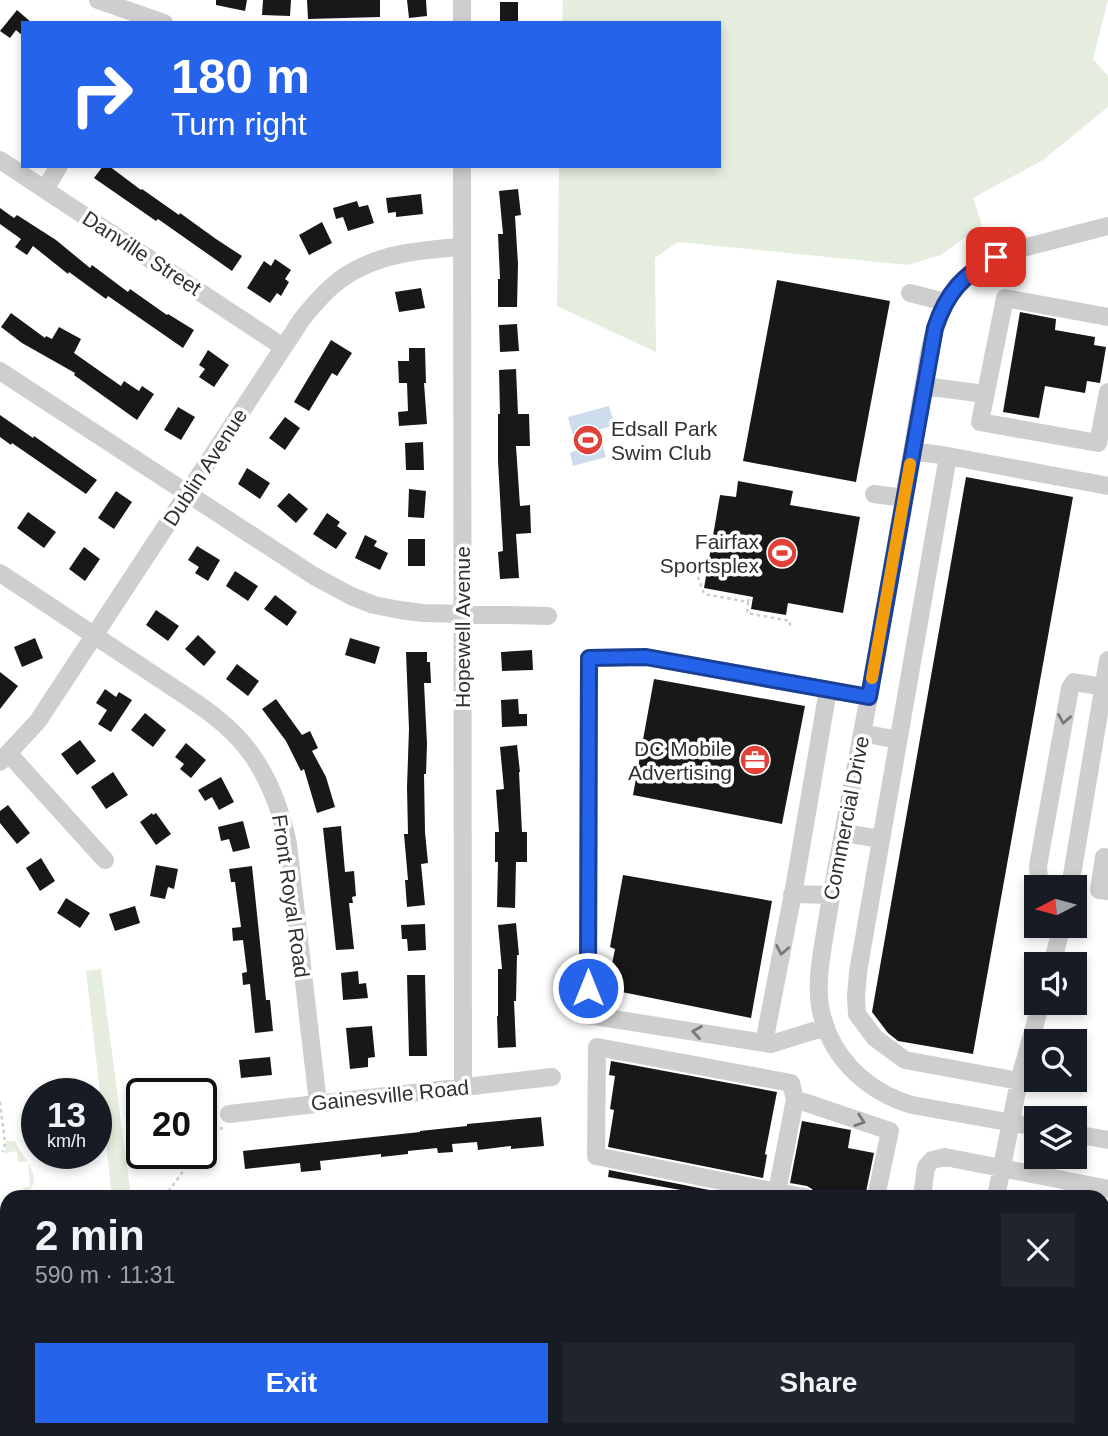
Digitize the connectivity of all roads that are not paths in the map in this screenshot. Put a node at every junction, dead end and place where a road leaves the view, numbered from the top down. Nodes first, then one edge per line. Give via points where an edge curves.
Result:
1 (98, 0) edge
2 (462, 0) edge
3 (126, 11) edge
4 (158, 21) edge
5 (462, 21) edge
6 (0, 160) edge
7 (58, 168) edge
8 (462, 168) edge
9 (45, 189) junction
10 (1108, 226) edge
11 (462, 247) junction
12 (909, 293) dead end
13 (945, 303) junction
14 (1108, 317) edge
15 (283, 347) junction
16 (0, 371) edge
17 (924, 386) junction
18 (1108, 392) edge
19 (985, 394) junction
20 (912, 451) junction
21 (948, 456) junction
22 (1108, 486) edge
23 (188, 494) junction
24 (874, 494) dead end
25 (904, 498) junction
26 (0, 573) edge
27 (462, 614) junction
28 (548, 616) dead end
29 (95, 636) junction
30 (1108, 660) edge
31 (1103, 687) junction
32 (828, 690) junction
33 (869, 697) junction
34 (862, 733) junction
35 (898, 740) junction
36 (4, 758) edge
37 (843, 833) junction
38 (881, 839) junction
39 (1108, 858) edge
40 (105, 860) dead end
41 (1039, 875) edge
42 (1072, 875) edge
43 (794, 888) junction
44 (1108, 891) edge
45 (831, 895) junction
46 (1038, 1015) edge
47 (825, 1027) junction
48 (764, 1043) junction
49 (552, 1077) dead end
50 (1019, 1081) junction
51 (463, 1087) junction
52 (795, 1099) junction
53 (898, 1100) junction
54 (318, 1103) junction
55 (229, 1114) road end
56 (1004, 1121) junction
57 (1024, 1125) edge
58 (890, 1131) junction
59 (1087, 1136) edge
60 (1108, 1140) edge
61 (996, 1167) junction
62 (1108, 1189) edge
63 (766, 1190) edge
64 (776, 1190) edge
65 (877, 1190) edge
66 (923, 1190) edge
67 (996, 1190) edge

1 - 3 street
2 - 5 street
3 - 4 street
6 - 9 street, Danville Street
7 - 9 street
8 - 11 street, Hopewell Avenue
9 - 15 street, Danville Street
10 - 13 street, Commercial Drive via 996,257 970,273
11 - 15 street, Dublin Avenue via 399,254 355,270 321,296
11 - 27 street, Hopewell Avenue
12 - 13 street
13 - 17 street, Commercial Drive via 935,328
14 - 19 street via 1005,298
15 - 23 street, Dublin Avenue
16 - 23 street
17 - 19 street
17 - 20 street, Commercial Drive
18 - 19 street via 1098,443 980,422
20 - 21 street
20 - 25 street, Commercial Drive
21 - 22 street
21 - 35 street
23 - 27 street via 351,596 400,610
23 - 29 street, Dublin Avenue
24 - 25 street
25 - 33 street, Commercial Drive
26 - 29 street, Front Royal Road
27 - 28 street
27 - 51 street, Hopewell Avenue
29 - 36 street, Dublin Avenue via 38,721
29 - 54 street, Front Royal Road via 220,720 248,749 269,783 288,844
30 - 31 street
31 -> 41 street via 1074,682 1070,688
31 - 42 street
32 - 33 street
32 - 43 street
48 -> 32 street via 588,1016 589,658 646,657
33 - 34 street, Commercial Drive
34 - 35 street
34 - 37 street, Commercial Drive
35 - 38 street
36 - 40 street
37 - 38 street
37 - 45 street, Commercial Drive
38 - 50 street via 858,972 858,1014 875,1038 905,1060
39 - 44 street via 1104,857 1099,890
43 - 45 street
43 -> 48 street
45 - 47 street, Commercial Drive via 818,984
46 - 50 street
47 - 48 street
47 - 53 street, Commercial Drive via 856,1074
49 - 51 street, Gainesville Road
50 - 56 street
51 - 54 street, Gainesville Road
52 -> 58 street
52 - 63 street via 791,1083 597,1047 596,1156
52 - 64 street
53 - 56 street, Commercial Drive
53 - 58 street
54 - 55 street, Gainesville Road
56 - 57 street, Commercial Drive
56 - 61 street
58 - 65 street
59 - 60 street
61 - 62 street
61 - 66 street via 946,1157 932,1160 926,1167
61 - 67 street

